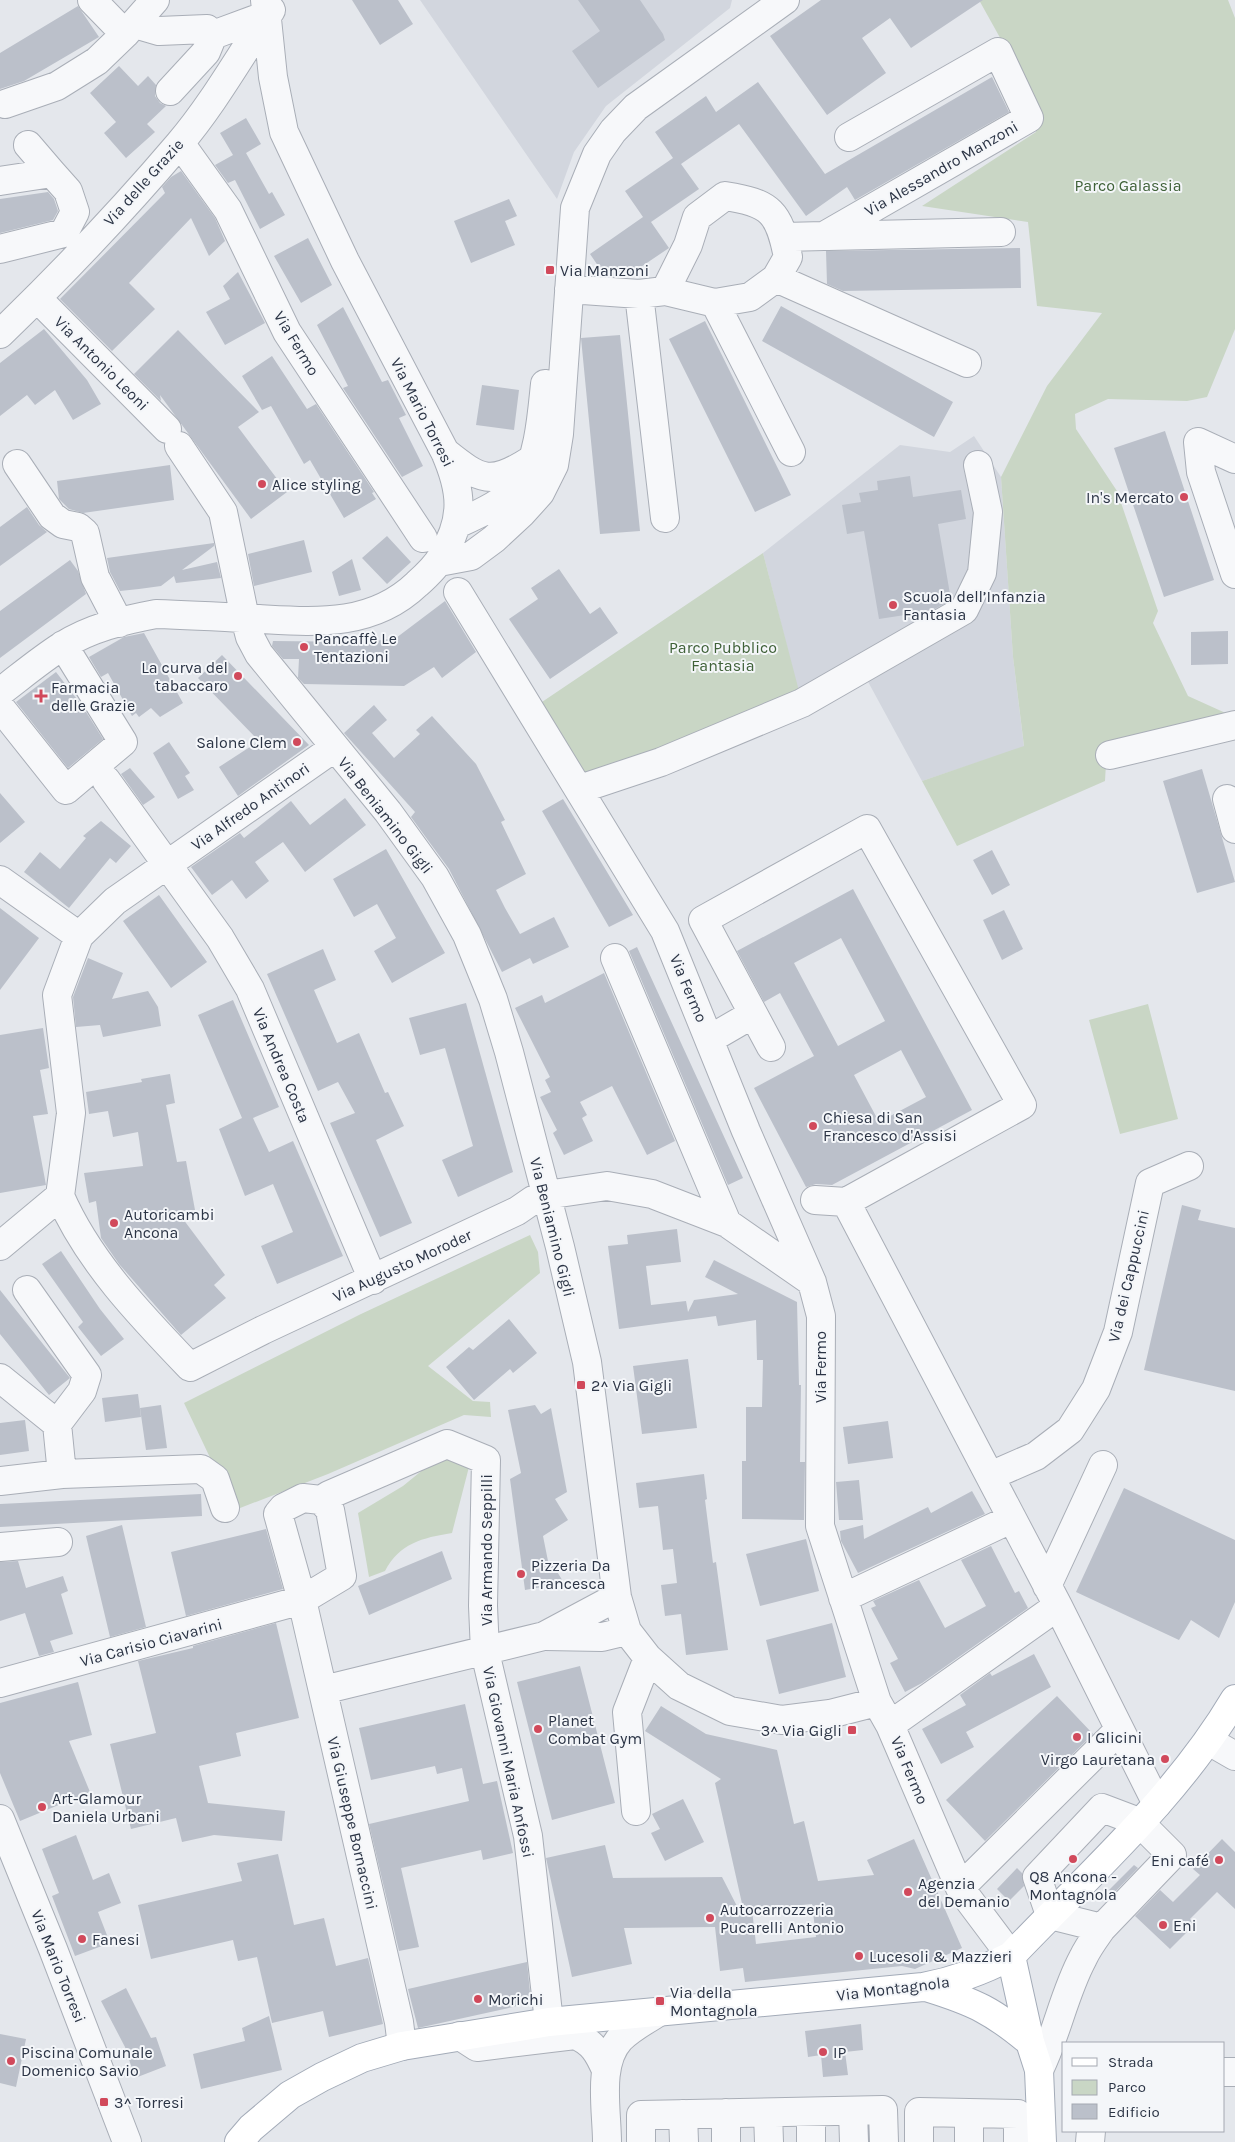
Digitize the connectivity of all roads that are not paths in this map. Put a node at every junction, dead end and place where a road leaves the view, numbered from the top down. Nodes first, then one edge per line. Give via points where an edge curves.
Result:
1 (92, 0) edge
2 (155, 0) edge
3 (758, 0) edge
4 (785, 0) edge
5 (270, 5) edge
6 (748, 26) junction
7 (130, 29) junction
8 (213, 35) junction
9 (170, 91) dead end
10 (5, 104) dead end
11 (849, 137) dead end
12 (180, 143) junction
13 (28, 145) dead end
14 (52, 173) junction
15 (0, 181) edge
16 (1001, 232) dead end
17 (824, 236) junction
18 (784, 237) junction
19 (0, 249) edge
20 (776, 278) junction
21 (569, 290) junction
22 (666, 291) junction
23 (639, 294) junction
24 (37, 298) junction
25 (715, 303) junction
26 (0, 334) edge
27 (967, 363) dead end
28 (445, 452) junction
29 (791, 452) dead end
30 (531, 460) junction
31 (1235, 460) edge
32 (17, 464) dead end
33 (978, 465) dead end
34 (522, 513) junction
35 (665, 518) dead end
36 (457, 524) junction
37 (1230, 532) edge
38 (423, 538) dead end
39 (438, 562) junction
40 (1235, 574) edge
41 (458, 592) dead end
42 (245, 618) junction
43 (119, 623) junction
44 (63, 645) junction
45 (0, 692) edge
46 (0, 707) edge
47 (1235, 725) edge
48 (334, 748) junction
49 (1110, 755) dead end
50 (106, 780) dead end
51 (580, 788) junction
52 (1227, 799) dead end
53 (1235, 830) edge
54 (167, 864) junction
55 (0, 880) edge
56 (79, 936) junction
57 (615, 958) dead end
58 (753, 1014) junction
59 (710, 1038) junction
60 (771, 1047) dead end
61 (1189, 1166) dead end
62 (546, 1195) junction
63 (60, 1196) junction
64 (815, 1200) dead end
65 (846, 1202) junction
66 (727, 1223) junction
67 (0, 1246) edge
68 (374, 1280) junction
69 (812, 1282) junction
70 (27, 1290) dead end
71 (0, 1378) edge
72 (57, 1424) junction
73 (1103, 1464) dead end
74 (62, 1474) junction
75 (990, 1476) junction
76 (0, 1481) edge
77 (321, 1500) junction
78 (225, 1508) dead end
79 (1011, 1519) junction
80 (58, 1542) dead end
81 (0, 1547) edge
82 (617, 1596) junction
83 (1052, 1596) junction
84 (843, 1598) junction
85 (302, 1600) junction
86 (627, 1631) junction
87 (544, 1636) junction
88 (485, 1652) junction
89 (648, 1658) junction
90 (0, 1683) edge
91 (323, 1690) junction
92 (1235, 1699) edge
93 (877, 1702) junction
94 (890, 1725) junction
95 (1118, 1731) junction
96 (1209, 1741) junction
97 (1235, 1756) edge
98 (636, 1811) dead end
99 (1148, 1813) junction
100 (0, 1820) edge
101 (960, 1888) junction
102 (1050, 1914) junction
103 (1102, 1928) junction
104 (1011, 1956) junction
105 (923, 1987) junction
106 (659, 2012) junction
107 (549, 2022) junction
108 (460, 2036) junction
109 (1030, 2042) junction
110 (402, 2046) junction
111 (606, 2070) junction
112 (1030, 2092) junction
113 (853, 2111) junction
114 (811, 2112) junction
115 (726, 2113) junction
116 (768, 2113) junction
117 (969, 2113) junction
118 (683, 2114) junction
119 (127, 2142) edge
120 (239, 2142) edge
121 (607, 2142) edge
122 (641, 2142) edge
123 (684, 2142) edge
124 (726, 2142) edge
125 (769, 2142) edge
126 (811, 2142) edge
127 (854, 2142) edge
128 (884, 2142) edge
129 (919, 2142) edge
130 (968, 2142) edge
131 (1018, 2142) edge
132 (1042, 2142) edge

1 - 7 street
2 - 7 street
3 - 6 street
4 - 6 street
5 - 8 street
5 - 12 street, Via delle Grazie via 234,68
5 - 28 street, Via Mario Torresi via 273,78 284,132 345,261
6 - 21 street via 636,107 613,130 597,154 576,208
7 - 8 street via 208,29
7 - 10 street via 97,61 57,86
8 - 9 street via 206,52
11 - 17 street, Via Alessandro Manzoni via 998,52 1029,118
12 - 24 street, Via delle Grazie
12 - 38 street, Via Fermo via 228,210 287,332
13 - 14 street
14 - 15 street
14 - 19 street via 68,191 78,211 64,233
16 - 17 street, Via Alessandro Manzoni
17 - 18 street, Via Alessandro Manzoni
18 - 20 street via 788,257
18 - 22 street via 769,208 725,196 697,217 688,245
20 - 25 street via 750,297
20 - 27 street
21 - 23 street
21 - 30 street via 553,320 539,434
21 - 34 street via 554,465 540,493
22 - 23 street
22 - 25 street
23 - 35 street
24 - 26 street, Via delle Grazie
24 - 42 street, Via Antonio Leoni via 173,437 223,512
25 - 29 street
28 - 30 street via 465,468 488,478 499,477
28 - 36 street, Via Mario Torresi via 459,494
30 - 36 street via 522,482 500,502
31 - 37 street via 1198,442 1202,472
32 - 43 street via 52,516 85,533 94,578
33 - 51 street via 988,512 982,573 964,610 802,703 661,762
34 - 36 street via 483,533 472,534
34 - 39 street via 471,556
36 - 39 street, Via Mario Torresi
37 - 40 street
39 - 42 street, Via Mario Torresi via 400,598 358,618 317,622
41 - 51 street, Via Fermo
42 - 43 street, Via Mario Torresi via 156,614
42 - 48 street, Via Beniamino Gigli via 259,654
43 - 44 street, Via Mario Torresi
44 - 45 street, Via Mario Torresi
44 - 46 street via 123,742 66,790
47 - 49 street
48 - 54 street, Via Alfredo Antinori
48 - 62 street, Via Beniamino Gigli via 388,812 429,869 467,935 510,1052
50 - 54 street
51 - 59 street, Via Fermo via 665,931
52 - 53 street
54 - 56 street, Via Alfredo Antinori via 115,901
54 - 68 street, Via Andrea Costa via 220,938 250,989
55 - 56 street
56 - 63 street, Via Alfredo Antinori via 57,995 71,1113
57 - 66 street
58 - 59 street
58 - 60 street
58 - 65 street via 704,920 867,829 1022,1104
59 - 69 street, Via Fermo via 746,1131
61 - 75 street, Via dei Cappuccini via 1150,1183 1118,1332 1096,1389 1070,1430 1036,1456
62 - 66 street, Via Augusto Moroder via 606,1186 652,1194
62 - 68 street, Via Augusto Moroder
62 - 82 street, Via Beniamino Gigli via 586,1362
63 - 67 street
63 - 68 street, Via Augusto Moroder via 72,1223 94,1255 147,1322 190,1367
64 - 65 street
65 - 75 street
66 - 69 street, Via Augusto Moroder
69 - 84 street, Via Fermo via 821,1316 820,1526
70 - 72 street via 87,1374 82,1391
71 - 72 street
72 - 74 street
73 - 83 street
74 - 76 street
74 - 78 street via 201,1468 215,1479
75 - 79 street
77 - 85 street via 330,1510 342,1576
77 - 85 street, Via Giuseppe Bornaccini via 303,1498 278,1514
77 - 88 street, Via Armando Seppilli via 447,1444 461,1444 486,1460
79 - 83 street
79 - 84 street
80 - 81 street
82 - 86 street, Via Beniamino Gigli
82 - 87 street, Via Armando Seppilli
83 - 94 street
83 - 95 street
84 - 93 street, Via Fermo
85 - 90 street, Via Carisio Ciavarini
85 - 91 street, Via Giuseppe Bornaccini
86 - 87 street, Via Armando Seppilli via 602,1637
86 - 89 street, Via Beniamino Gigli
87 - 88 street, Via Armando Seppilli
88 - 91 street, Via Armando Seppilli
88 - 107 street, Via Giovanni Maria Anfossi via 528,1836
89 - 93 street, Via Beniamino Gigli via 679,1686 730,1711 782,1720 830,1714
89 - 98 street via 627,1712
91 - 110 street, Via Giuseppe Bornaccini
92 - 96 main road, Via Montagnola
93 - 94 street, Via Fermo
94 - 101 street, Via Fermo
95 - 99 street
95 - 101 street
96 - 97 street
96 - 99 main road, Via Montagnola
99 - 102 main road, Via Montagnola
99 - 102 street via 1102,1808 1037,1876
99 - 103 street via 1172,1855
100 - 119 street, Via Mario Torresi
101 - 104 street, Via Fermo
102 - 103 street
102 - 104 main road, Via Montagnola
103 - 112 street via 1083,1957
104 - 105 main road, Via Montagnola via 954,1981
104 - 109 main road
105 - 106 main road, Via Montagnola
105 - 109 main road via 975,2004 1001,2017
106 - 107 main road, Via Montagnola
106 - 111 street via 621,2038 612,2050
107 - 108 main road, Via Montagnola
108 - 110 main road, Via Montagnola
108 - 111 street via 477,2047 576,2035 598,2051
109 - 112 main road
110 - 120 main road, Via Montagnola via 362,2058 290,2095
111 - 121 street
112 - 117 street
112 - 131 street
112 - 132 main road
113 - 114 street
113 - 127 street
113 - 128 street via 883,2110
114 - 116 street
114 - 126 street
115 - 116 street
115 - 118 street
115 - 124 street
116 - 125 street
117 - 129 street via 919,2112
117 - 130 street
118 - 122 street via 641,2115
118 - 123 street

